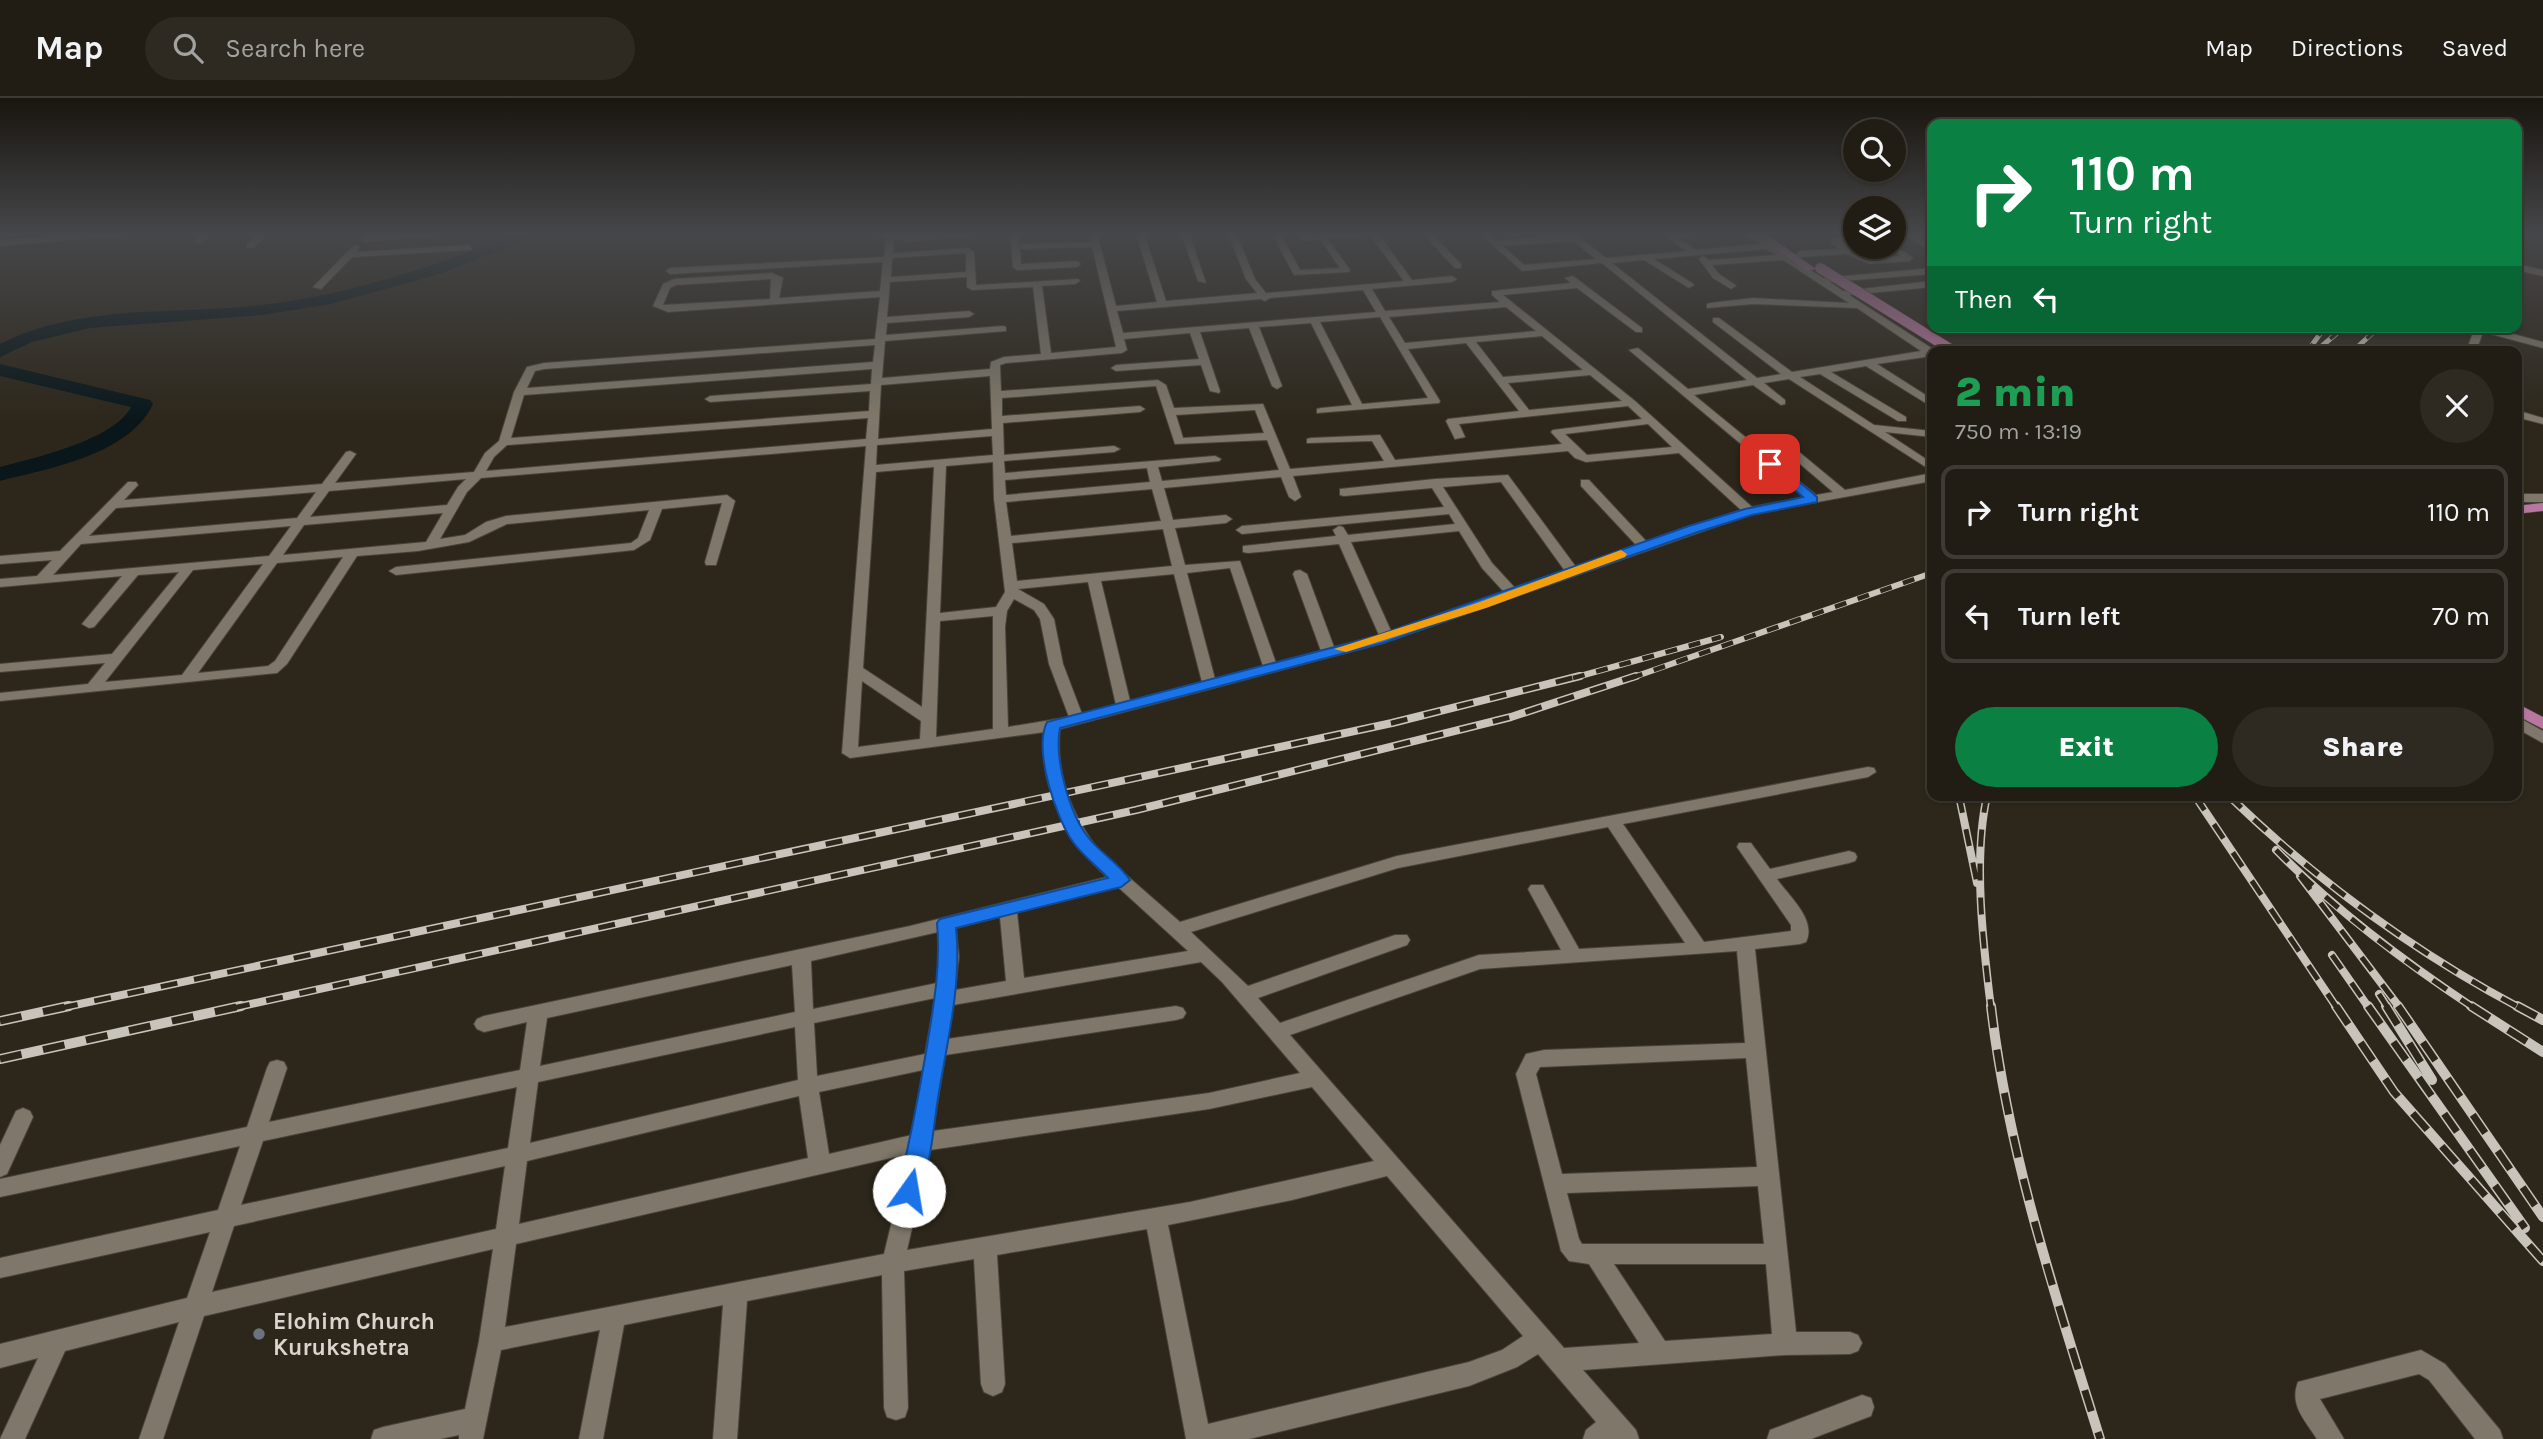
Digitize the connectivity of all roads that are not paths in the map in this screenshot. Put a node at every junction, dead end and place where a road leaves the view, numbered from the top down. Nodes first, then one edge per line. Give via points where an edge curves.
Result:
1 (662, 296) edge
2 (775, 296) edge
3 (814, 296) edge
4 (883, 296) edge
5 (1038, 296) edge
6 (1108, 296) edge
7 (1160, 296) edge
8 (1263, 296) edge
9 (1346, 296) edge
10 (1372, 296) edge
11 (1499, 296) edge
12 (1592, 296) edge
13 (1647, 296) edge
14 (1841, 296) edge
15 (1857, 296) edge
16 (1861, 296) edge
17 (1265, 298) junction
18 (774, 301) junction
19 (1507, 304) junction
20 (1163, 306) junction
21 (1710, 306) dead end
22 (1857, 306) junction
23 (1111, 309) junction
24 (1316, 309) junction
25 (969, 314) dead end
26 (1385, 314) junction
27 (881, 320) junction
28 (1716, 320) dead end
29 (1253, 325) junction
30 (1003, 329) dead end
31 (1195, 330) junction
32 (1639, 330) dead end
33 (1544, 333) junction
34 (2498, 333) edge
35 (1119, 336) junction
36 (880, 340) junction
37 (1469, 340) junction
38 (2543, 345) edge
39 (1403, 346) junction
40 (1934, 346) edge
41 (1945, 346) edge
42 (1634, 350) dead end
43 (1927, 350) edge
44 (1112, 352) junction
45 (1927, 354) edge
46 (1046, 356) junction
47 (1205, 362) junction
48 (1867, 362) junction
49 (878, 365) junction
50 (1116, 368) junction
51 (1819, 369) junction
52 (1591, 372) junction
53 (995, 373) junction
54 (1788, 374) junction
55 (716, 377) junction
56 (1501, 380) junction
57 (1754, 380) junction
58 (876, 384) junction
59 (1121, 385) junction
60 (1277, 386) dead end
61 (1215, 391) dead end
62 (519, 392) junction
63 (1686, 393) junction
64 (996, 394) junction
65 (710, 399) junction
66 (1927, 401) edge
67 (1781, 402) dead end
68 (1630, 403) junction
69 (1359, 408) junction
70 (1140, 409) dead end
71 (1321, 411) dead end
72 (1170, 412) junction
73 (1526, 413) junction
74 (874, 414) junction
75 (2522, 416) edge
76 (1902, 419) dead end
77 (1649, 421) junction
78 (2543, 421) edge
79 (703, 426) junction
80 (997, 426) junction
81 (1870, 427) junction
82 (1927, 433) edge
83 (1270, 436) junction
84 (1459, 437) dead end
85 (504, 442) junction
86 (1311, 442) dead end
87 (872, 443) junction
88 (1783, 444) dead end
89 (1570, 447) junction
90 (1114, 449) dead end
91 (1681, 449) junction
92 (350, 454) dead end
93 (999, 458) junction
94 (1215, 459) dead end
95 (940, 463) junction
96 (1152, 464) junction
97 (1392, 465) junction
98 (1927, 465) edge
99 (870, 469) junction
100 (1286, 474) junction
101 (478, 475) junction
102 (999, 477) junction
103 (1927, 478) edge
104 (1435, 483) junction
105 (1585, 483) dead end
106 (132, 485) dead end
107 (1157, 486) junction
108 (327, 488) junction
109 (1344, 492) dead end
110 (1843, 494) junction
111 (1295, 497) dead end
112 (2522, 498) edge
113 (2543, 498) edge
114 (1000, 499) junction
115 (1813, 499) junction
116 (113, 505) junction
117 (657, 506) junction
118 (2543, 507) edge
119 (448, 509) junction
120 (2522, 509) edge
121 (1452, 510) junction
122 (1749, 512) junction
123 (1226, 519) dead end
124 (302, 522) junction
125 (1335, 522) junction
126 (1168, 526) junction
127 (1463, 527) junction
128 (1242, 530) dead end
129 (1343, 539) junction
130 (1005, 540) junction
131 (78, 541) junction
132 (432, 543) junction
133 (1644, 545) junction
134 (1248, 549) dead end
135 (353, 552) junction
136 (65, 555) junction
137 (275, 559) junction
138 (0, 560) edge
139 (711, 562) dead end
140 (190, 566) junction
141 (1179, 568) junction
142 (134, 571) junction
143 (396, 571) dead end
144 (1572, 571) junction
145 (1300, 574) dead end
146 (1093, 577) junction
147 (40, 580) junction
148 (0, 583) edge
149 (1011, 589) junction
150 (1513, 594) junction
151 (1000, 611) junction
152 (934, 618) junction
153 (89, 624) dead end
154 (1387, 637) junction
155 (1329, 652) junction
156 (117, 658) junction
157 (1270, 667) junction
158 (0, 668) edge
159 (855, 669) junction
160 (186, 679) junction
161 (1209, 682) junction
162 (92, 689) junction
163 (0, 697) edge
164 (2522, 698) edge
165 (1124, 706) junction
166 (2543, 710) edge
167 (2522, 712) edge
168 (929, 719) junction
169 (1077, 719) junction
170 (2543, 724) edge
171 (2522, 725) edge
172 (1053, 726) junction
173 (1001, 732) junction
174 (2543, 738) edge
175 (928, 740) junction
176 (1868, 772) dead end
177 (1612, 820) junction
178 (1745, 847) dead end
179 (1849, 856) dead end
180 (1766, 876) junction
181 (1121, 880) junction
182 (1537, 889) dead end
183 (1008, 908) junction
184 (946, 923) junction
185 (1176, 930) junction
186 (1401, 940) dead end
187 (1745, 945) junction
188 (1699, 948) junction
189 (801, 955) junction
190 (1573, 955) junction
191 (1204, 956) junction
192 (1016, 987) junction
193 (945, 994) junction
194 (1244, 995) junction
195 (538, 1013) junction
196 (1176, 1013) dead end
197 (805, 1017) junction
198 (484, 1024) dead end
199 (1276, 1031) junction
200 (1756, 1050) junction
201 (936, 1054) junction
202 (277, 1068) dead end
203 (531, 1078) junction
204 (1317, 1078) junction
205 (808, 1086) junction
206 (23, 1118) dead end
207 (254, 1135) junction
208 (920, 1142) junction
209 (520, 1154) junction
210 (820, 1165) junction
211 (1393, 1165) junction
212 (0, 1168) edge
213 (1768, 1176) junction
214 (1555, 1184) junction
215 (0, 1188) edge
216 (226, 1219) junction
217 (1156, 1220) junction
218 (507, 1237) junction
219 (985, 1247) junction
220 (1776, 1254) junction
221 (1596, 1256) junction
222 (893, 1263) junction
223 (0, 1268) edge
224 (736, 1292) junction
225 (196, 1307) junction
226 (614, 1316) junction
227 (1540, 1339) junction
228 (58, 1341) junction
229 (491, 1341) junction
230 (1850, 1343) dead end
231 (1785, 1344) junction
232 (1658, 1353) junction
233 (0, 1356) edge
234 (1561, 1360) junction
235 (993, 1384) dead end
236 (896, 1408) dead end
237 (1862, 1408) dead end
238 (473, 1429) edge
239 (1612, 1434) edge
240 (12, 1439) edge
241 (151, 1439) edge
242 (383, 1439) edge
243 (591, 1439) edge
244 (725, 1439) edge
245 (1199, 1439) edge
246 (1779, 1439) edge
247 (2332, 1439) edge
248 (2491, 1439) edge

1 - 18 street via 658,306 668,309
2 - 18 street
3 - 18 street
4 - 27 street
5 - 46 street
6 - 23 street
7 - 20 street
8 - 17 street
9 - 24 street
10 - 26 street
11 - 19 street
12 - 32 street
13 - 57 street
14 - 22 street
15 - 40 main road
16 - 41 main road, bridge
17 - 20 street
17 - 24 street
19 - 26 street
19 - 33 street
20 - 23 street
21 - 22 street via 1754,301
22 - 43 street
23 - 35 street
24 - 26 street
24 - 29 street
24 - 69 street
25 - 27 street
26 - 39 street
27 - 36 street
28 - 54 street
29 - 31 street
29 - 60 street
30 - 36 street
31 - 35 street
31 - 47 street
33 - 37 street
33 - 52 street
34 - 38 street
35 - 44 street via 1122,350
36 - 49 street
36 - 62 street via 544,366 527,372
37 - 39 street
37 - 56 street
39 - 69 street via 1435,401
42 - 63 street
44 - 46 street
44 - 50 street
45 - 48 street
46 - 53 street via 998,360
47 - 50 street
47 - 61 street
48 - 51 street
48 - 66 street
49 - 55 street
49 - 58 street
50 - 59 street
51 - 54 street
51 - 76 street
52 - 56 street
52 - 68 street
53 - 58 street
53 - 64 street
54 - 57 street
54 - 81 street
55 - 62 street
55 - 65 street
56 - 73 street
57 - 63 street
57 - 67 street
58 - 65 street
58 - 74 street
59 - 64 street
59 - 72 street via 1160,383
62 - 85 street
63 - 115 street
64 - 80 street
65 - 79 street
68 - 73 street
68 - 77 street
69 - 71 street
70 - 80 street
72 - 83 street via 1256,406
72 - 83 street via 1182,443
73 - 84 street via 1452,421
74 - 79 street
74 - 87 street
75 - 78 street
77 - 89 street via 1558,430
77 - 91 street
79 - 85 street
80 - 87 street
80 - 93 street
81 - 82 street
81 - 98 street
83 - 100 street
85 - 101 street via 489,455
86 - 97 street via 1376,437
87 - 99 street
87 - 101 street
88 - 110 street
89 - 91 street via 1586,459
89 - 97 street
90 - 93 street
91 - 122 street
92 - 108 street
93 - 95 street
93 - 102 street
94 - 96 street
95 - 99 street
95 - 152 street
96 - 102 street
96 - 107 street
97 - 100 street
99 - 159 street
100 - 107 street
100 - 111 street
101 - 108 street
101 - 119 street
102 - 114 street
103 - 110 street
104 - 109 street
104 - 121 street
104 - 144 street via 1504,478
105 - 133 street
106 - 116 street
107 - 114 street
107 - 126 street
108 - 116 street
108 - 124 street
110 - 115 street
112 - 113 street
114 - 130 street
115 - 122 street
116 - 131 street
117 - 132 street via 506,520 469,538
117 - 139 street via 728,499
117 - 143 street via 644,540 634,547
118 - 120 main road
119 - 124 street
119 - 132 street
121 - 125 street
121 - 127 street
122 - 133 street
123 - 126 street
124 - 131 street
124 - 137 street
125 - 128 street
125 - 129 street
126 - 130 street
126 - 141 street
127 - 129 street
127 - 150 street
129 - 134 street
129 - 154 street
130 - 149 street
131 - 136 street
132 - 135 street
133 - 144 street
135 - 137 street
135 - 160 street via 277,666 258,673
136 - 138 street
136 - 147 street
137 - 140 street
137 - 160 street
140 - 142 street
140 - 156 street
141 - 146 street
141 - 157 street via 1235,564
141 - 161 street
142 - 147 street
142 - 153 street
144 - 150 street
145 - 155 street
146 - 149 street
146 - 165 street
147 - 148 street
149 - 151 street
149 - 169 street via 1039,607 1047,619 1056,664
150 - 154 street
151 - 152 street
151 - 173 street
152 - 168 street
154 - 155 street
155 - 157 street
156 - 158 street
156 - 162 street
157 - 161 street
159 - 168 street
159 - 175 street via 850,753
160 - 162 street
161 - 165 street
162 - 163 street
164 - 166 main road
165 - 169 street
167 - 170 main road
168 - 175 street
169 - 172 street
171 - 174 street
172 - 173 street
172 - 181 street via 1049,744 1053,777 1079,839
173 - 175 street
176 - 177 street
177 - 185 street via 1397,862
177 - 188 street
178 - 180 street
179 - 180 street
180 - 187 street via 1800,924 1800,937
181 - 183 street
181 - 185 street
182 - 190 street
183 - 184 street
183 - 192 street
184 - 189 street
184 - 193 street via 950,957
185 - 191 street
186 - 194 street
187 - 188 street
187 - 200 street
188 - 190 street
189 - 195 street
189 - 197 street
190 - 199 street via 1479,962
191 - 192 street
191 - 194 street
192 - 193 street
193 - 197 street
193 - 201 street
194 - 199 street
195 - 198 street
195 - 203 street
196 - 201 street
197 - 203 street
197 - 205 street
199 - 204 street
200 - 213 street
200 - 214 street via 1533,1060 1526,1074
201 - 205 street
201 - 208 street
202 - 207 street
203 - 207 street
203 - 209 street
204 - 208 street via 1154,1109
204 - 211 street
205 - 209 street
205 - 210 street
206 - 212 street
207 - 215 street
207 - 216 street
208 - 210 street
208 - 222 street
209 - 216 street
209 - 218 street
210 - 218 street
211 - 217 street via 1303,1190
211 - 227 street
213 - 214 street
213 - 220 street
214 - 221 street via 1572,1250
216 - 223 street
216 - 225 street
217 - 219 street
217 - 245 street
218 - 225 street
218 - 229 street
219 - 222 street
219 - 235 street
220 - 221 street
220 - 231 street
221 - 232 street
222 - 224 street
222 - 236 street
224 - 226 street
224 - 244 street
225 - 228 street
225 - 241 street
226 - 229 street
226 - 243 street
227 - 234 street
227 - 245 street via 1509,1359 1469,1374
228 - 233 street
228 - 240 street
229 - 238 street
230 - 231 street
231 - 232 street
232 - 234 street
234 - 239 street
237 - 246 street
238 - 242 street
247 - 248 street via 2306,1400 2307,1390 2421,1362 2437,1372

